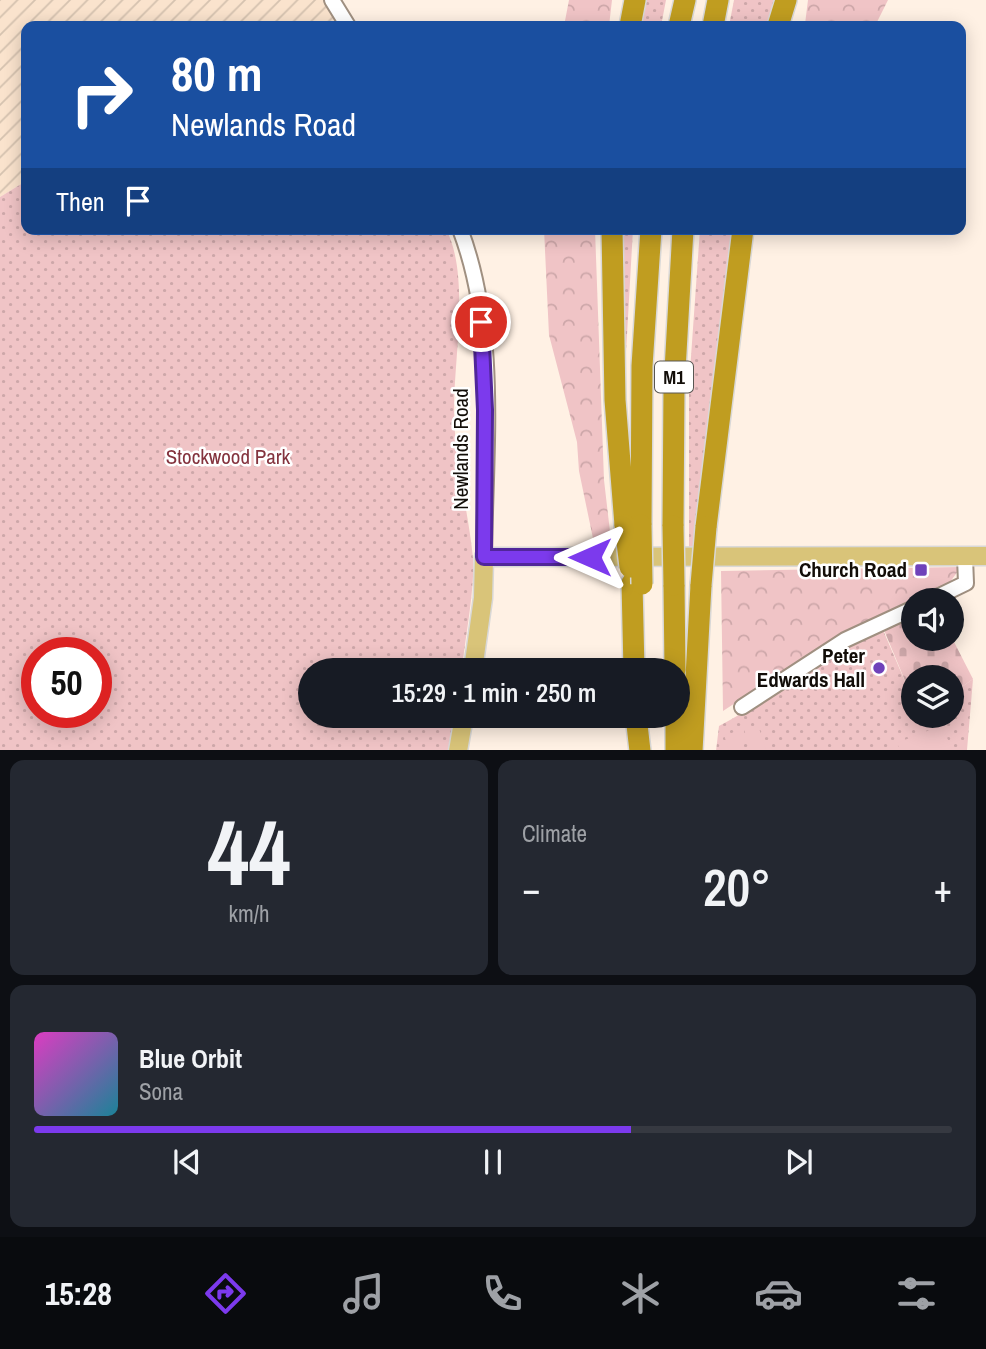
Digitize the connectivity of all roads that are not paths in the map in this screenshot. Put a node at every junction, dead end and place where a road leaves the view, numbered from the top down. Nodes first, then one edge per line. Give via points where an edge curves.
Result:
1 (332, 0) edge
2 (626, 0) edge
3 (635, 0) edge
4 (685, 0) edge
5 (718, 0) edge
6 (786, 0) edge
7 (345, 21) edge
8 (624, 21) edge
9 (631, 21) edge
10 (680, 21) edge
11 (714, 21) edge
12 (780, 21) edge
13 (462, 235) edge
14 (612, 235) edge
15 (651, 235) edge
16 (683, 235) edge
17 (742, 235) edge
18 (633, 525) junction
19 (986, 556) edge
20 (484, 557) junction
21 (965, 558) junction
22 (637, 584) junction
23 (956, 588) edge
24 (901, 614) edge
25 (475, 658) edge
26 (634, 658) edge
27 (641, 658) edge
28 (675, 658) edge
29 (742, 707) dead end
30 (462, 728) edge
31 (638, 728) edge
32 (642, 728) edge
33 (676, 728) edge
34 (458, 750) edge
35 (641, 750) edge
36 (641, 750) edge
37 (676, 750) edge
38 (692, 750) edge

1 - 7 street
2 - 8 highway
3 - 9 highway
4 - 10 highway
5 - 11 highway
6 - 12 highway
13 - 20 street, Newlands Road via 477,290 483,354
14 - 18 highway via 615,400
15 - 18 highway, M1
16 - 28 highway, M1, bridge via 674,388
17 - 38 highway, bridge via 706,527
18 - 22 highway, bridge
19 - 21 main road
20 - 21 main road
20 - 25 main road, Newlands Road
21 - 23 street via 966,583
22 - 26 highway
22 - 27 highway
24 - 29 street via 845,640
30 - 34 main road
31 - 35 highway
32 - 36 highway
33 - 37 highway

